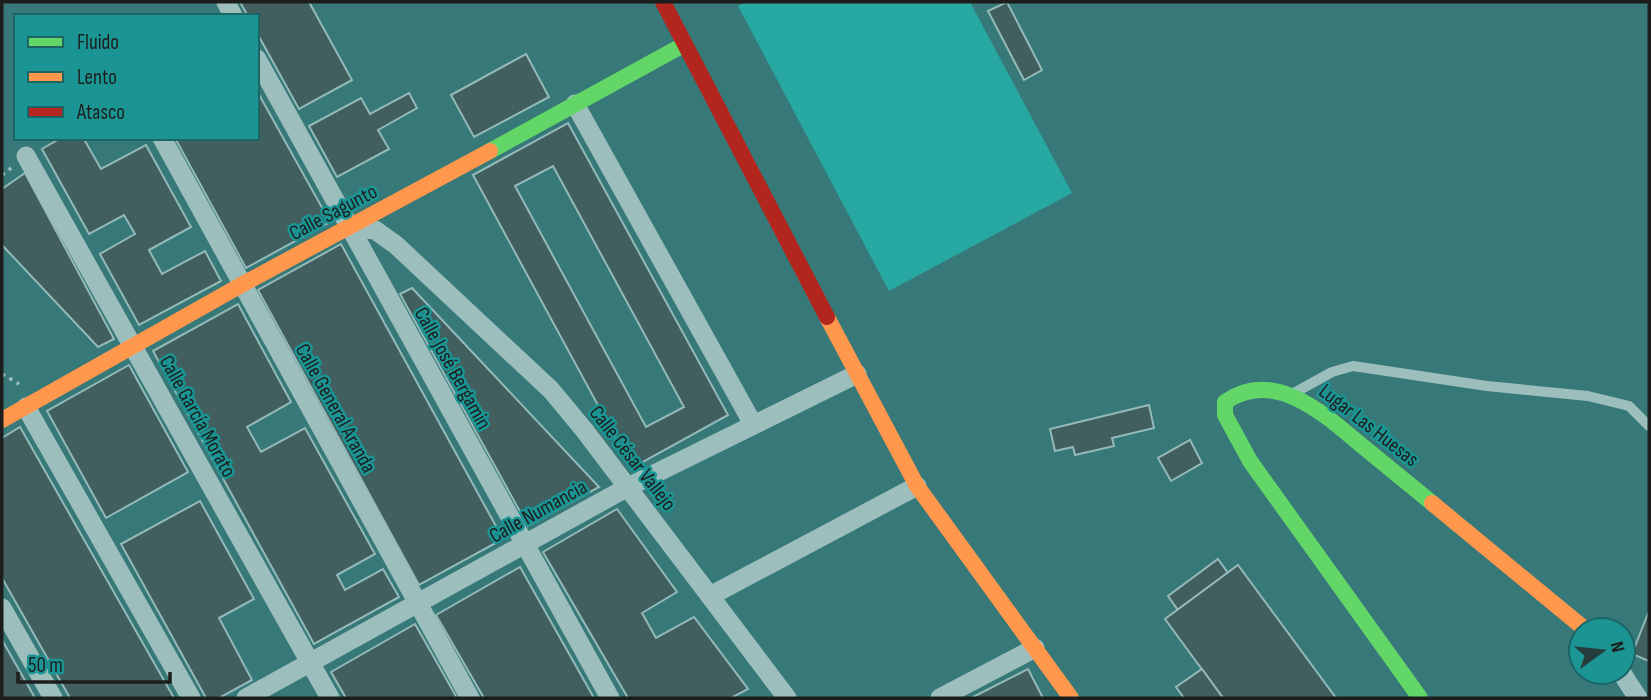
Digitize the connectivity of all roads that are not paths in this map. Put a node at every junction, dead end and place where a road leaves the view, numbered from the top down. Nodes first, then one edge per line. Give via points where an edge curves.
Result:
1 (663, 2) edge
2 (685, 44) junction
3 (259, 63) edge
4 (575, 104) junction
5 (163, 140) edge
6 (26, 156) dead end
7 (401, 200) junction
8 (350, 228) junction
9 (396, 245) junction
10 (418, 268) junction
11 (380, 281) junction
12 (243, 284) junction
13 (134, 346) junction
14 (857, 374) junction
15 (1291, 395) junction
16 (26, 407) junction
17 (2, 420) edge
18 (753, 425) junction
19 (1649, 426) edge
20 (917, 486) junction
21 (628, 487) junction
22 (524, 544) junction
23 (710, 596) junction
24 (417, 603) junction
25 (2, 608) edge
26 (1569, 616) edge
27 (1035, 648) junction
28 (309, 663) junction
29 (53, 698) edge
30 (191, 698) edge
31 (246, 698) edge
32 (330, 698) edge
33 (470, 698) edge
34 (610, 698) edge
35 (787, 698) edge
36 (940, 698) edge
37 (1071, 698) edge
38 (1420, 698) edge

1 - 2 street
2 - 4 street, Calle Sagunto
2 - 14 street
3 - 8 street, Calle José Bergamin
4 - 7 street, Calle Sagunto
4 - 18 street
5 - 12 street, Calle General Aranda
6 - 13 street, Calle García Morato
7 - 8 street, Calle Sagunto
7 - 9 street via 394,224
8 - 9 street, Calle César Vallejo via 375,230
8 - 11 street, Calle José Bergamin
8 - 12 street, Calle Sagunto
9 - 10 street, Calle César Vallejo
10 - 11 street via 390,268
10 - 21 street, Calle César Vallejo via 551,390
11 - 22 street, Calle José Bergamin
12 - 13 street, Calle Sagunto
12 - 24 street, Calle General Aranda
13 - 16 street, Calle Sagunto
13 - 28 street, Calle García Morato
14 - 18 street, Calle Numancia
14 - 20 street
15 - 19 lane via 1353,366 1588,396 1629,406
15 - 26 street, Lugar Las Huesas via 1323,414
15 - 38 street, Lugar Las Huesas via 1261,391 1233,395 1225,402 1225,415 1250,461
16 - 17 street, Calle Sagunto
16 - 30 street
18 - 21 street, Calle Numancia
20 - 23 street
20 - 27 street
21 - 22 street, Calle Numancia
21 - 23 street, Calle César Vallejo
22 - 24 street, Calle Numancia
22 - 34 street, Calle José Bergamin
23 - 35 street, Calle César Vallejo
24 - 28 street, Calle Numancia
24 - 33 street, Calle General Aranda
25 - 29 street
27 - 36 street
27 - 37 street
28 - 31 street, Calle Numancia
28 - 32 street, Calle García Morato

